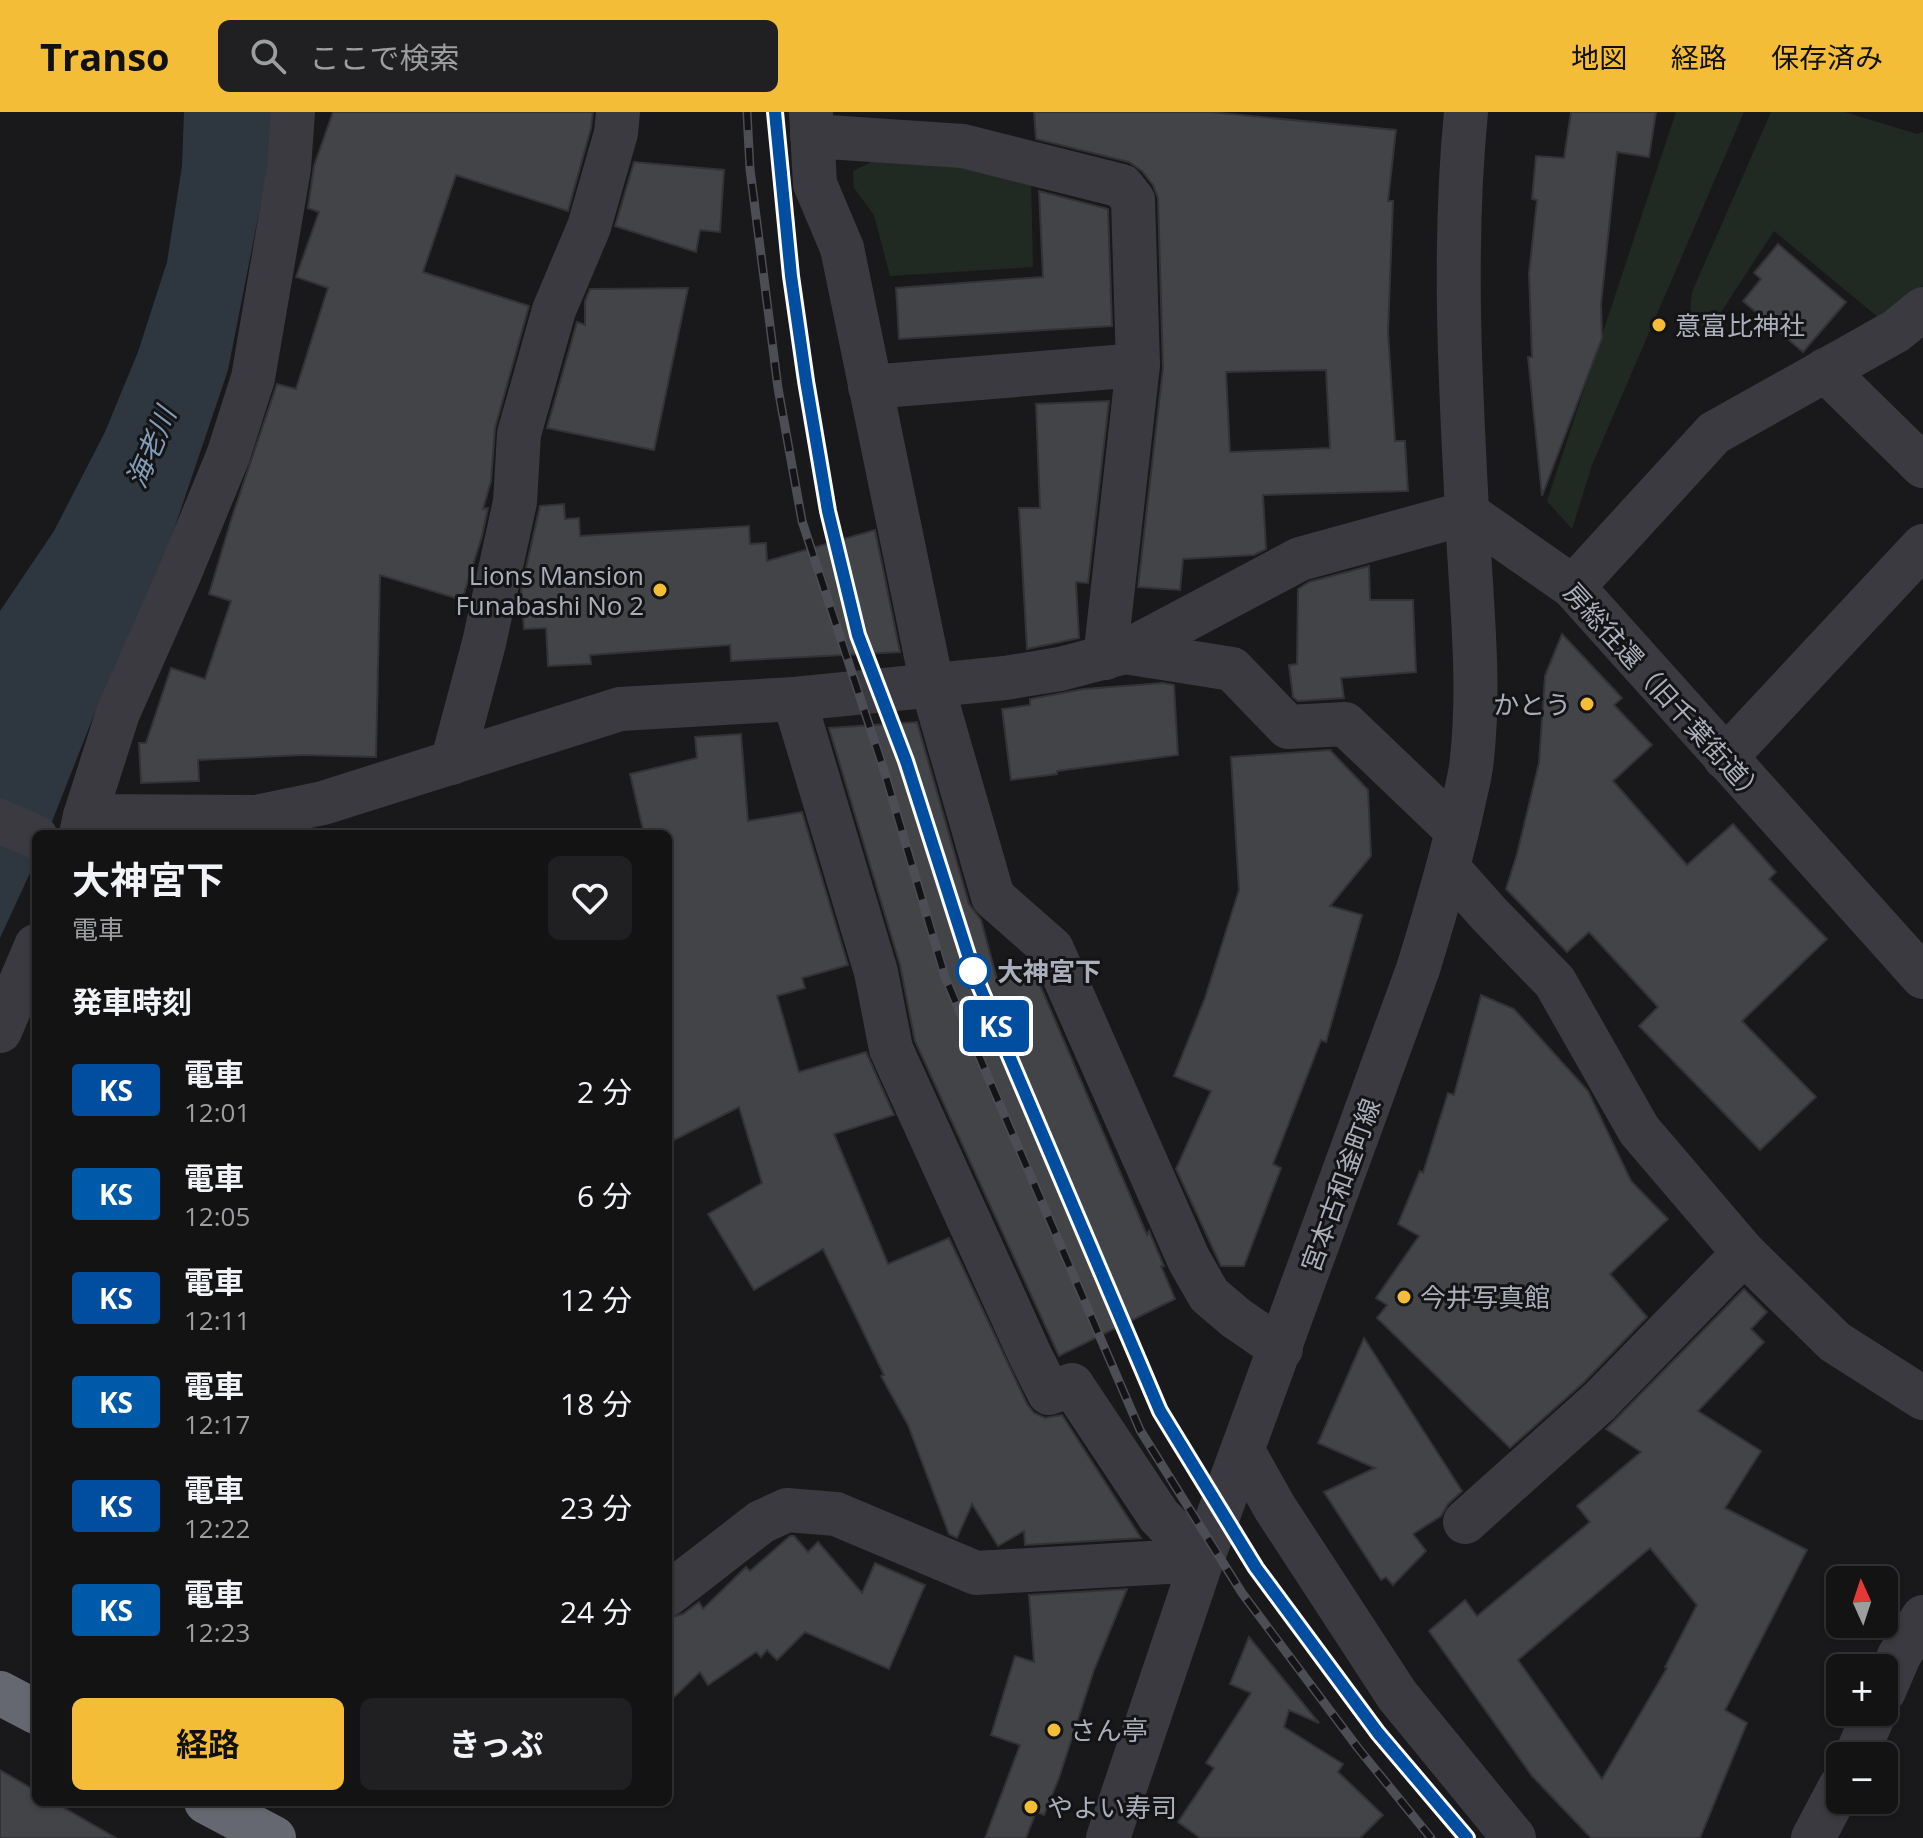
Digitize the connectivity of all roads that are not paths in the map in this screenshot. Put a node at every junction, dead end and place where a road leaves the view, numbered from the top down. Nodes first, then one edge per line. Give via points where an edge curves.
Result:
1 (293, 112) edge
2 (618, 112) edge
3 (1466, 112) edge
4 (812, 124) edge
5 (964, 129) edge
6 (1923, 309) edge
7 (1138, 365) junction
8 (1825, 370) junction
9 (870, 387) junction
10 (1923, 466) edge
11 (1467, 513) junction
12 (1923, 546) edge
13 (1573, 587) junction
14 (1115, 655) junction
15 (932, 685) junction
16 (794, 699) junction
17 (1725, 758) junction
18 (452, 763) junction
19 (0, 821) edge
20 (83, 825) edge
21 (32, 835) edge
22 (1453, 850) junction
23 (32, 970) edge
24 (1923, 977) edge
25 (28, 995) edge
26 (0, 1031) edge
27 (1744, 1253) junction
28 (1281, 1349) junction
29 (1923, 1398) edge
30 (1243, 1451) junction
31 (1465, 1522) dead end
32 (1202, 1560) junction
33 (672, 1591) edge
34 (1923, 1617) edge
35 (1898, 1658) edge
36 (0, 1693) edge
37 (32, 1710) edge
38 (214, 1806) edge
39 (1826, 1813) edge
40 (274, 1838) edge
41 (1108, 1838) edge
42 (1514, 1838) edge
43 (1813, 1838) edge

1 - 20 street via 289,168 253,378 228,456 118,713
2 - 18 street via 589,227 554,310 519,434 515,502
3 - 11 street via 1459,180 1459,284
4 - 5 street
4 - 9 street via 815,184 842,248
5 - 7 street via 1122,186 1133,200
6 - 8 street via 1896,331
7 - 9 street
7 - 14 street
8 - 10 street
8 - 13 street via 1714,433
9 - 15 street
11 - 13 street, 房総往還（旧千葉街道）
11 - 14 street via 1300,559
11 - 22 street, 宮本古和釜町線 via 1475,643 1472,759
12 - 17 street
13 - 17 street, 房総往還（旧千葉街道）
14 - 15 street via 1005,678
14 - 22 street via 1232,669 1288,727 1345,724
15 - 16 street
15 - 28 street via 993,897 1052,949 1209,1295
16 - 18 street via 620,709
16 - 32 street via 876,972 891,1049 1030,1355 1049,1393 1072,1385 1159,1516
17 - 24 street, 房総往還（旧千葉街道）
18 - 20 street via 323,803 256,817
19 - 21 street
22 - 27 street via 1555,982 1639,1130
22 - 28 street, 宮本古和釜町線 via 1418,969
23 - 25 street
25 - 26 street
27 - 29 street via 1835,1342
27 - 31 street via 1600,1401
28 - 30 street, 宮本古和釜町線
30 - 32 street, 宮本古和釜町線
30 - 42 street via 1397,1695
32 - 33 street via 976,1573 836,1514 787,1510 761,1522
32 - 41 street, 宮本古和釜町線
34 - 35 street
36 - 37 highway
38 - 40 highway
39 - 43 street

